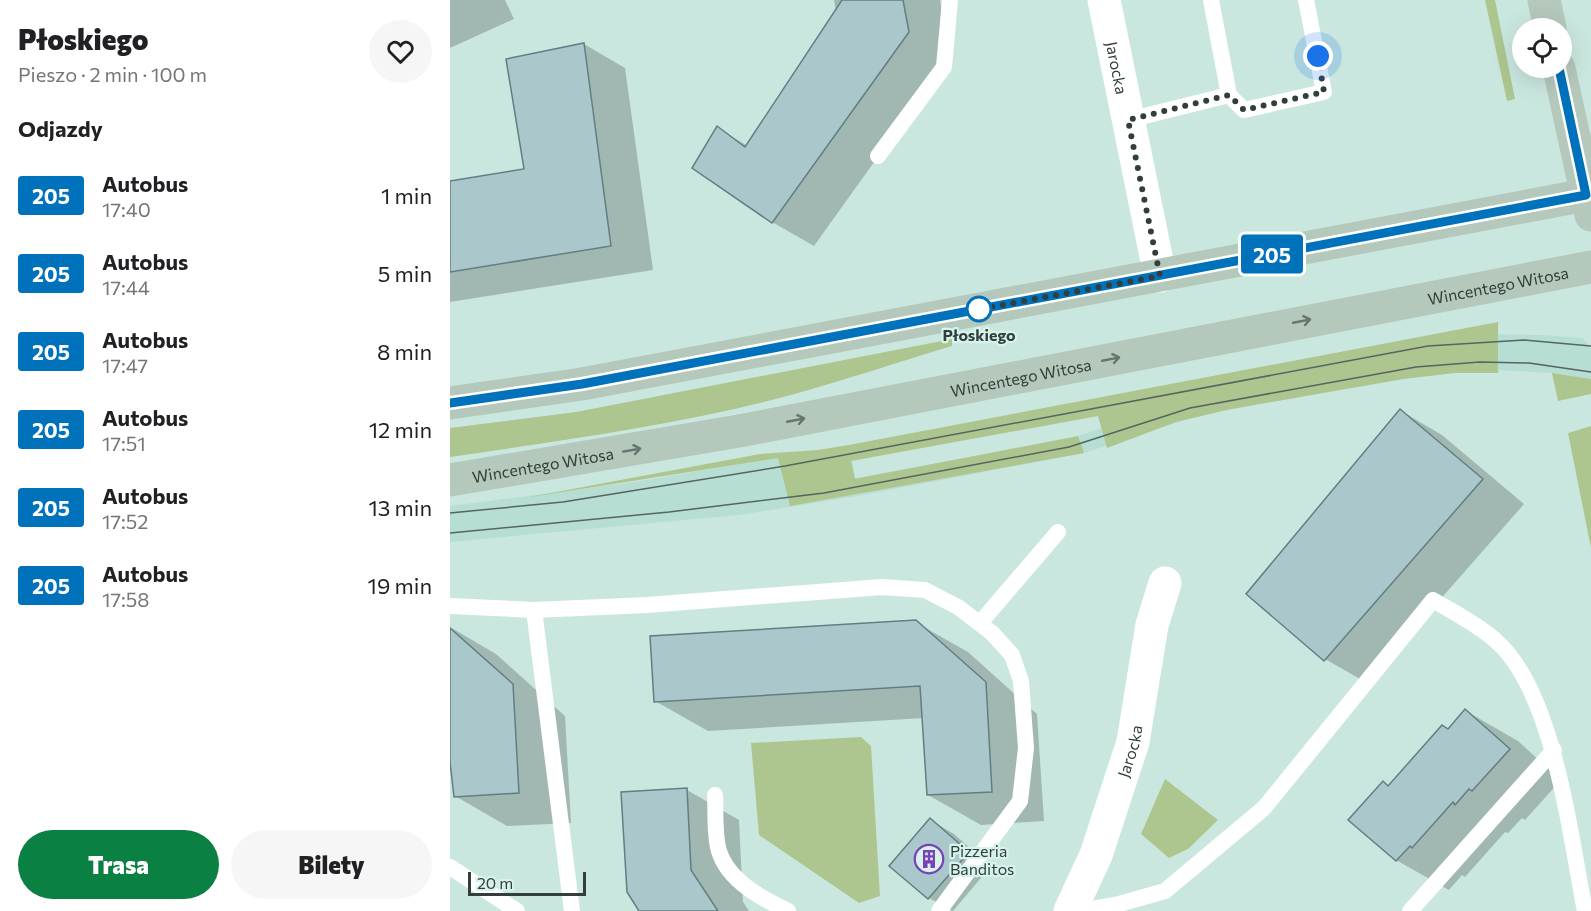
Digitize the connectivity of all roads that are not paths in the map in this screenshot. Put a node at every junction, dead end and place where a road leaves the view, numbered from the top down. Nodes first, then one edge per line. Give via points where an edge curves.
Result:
1 (950, 0) edge
2 (1104, 0) edge
3 (1211, 0) edge
4 (1306, 0) edge
5 (1544, 0) edge
6 (1548, 18) edge
7 (1561, 78) edge
8 (1229, 95) junction
9 (1128, 120) junction
10 (878, 156) dead end
11 (1589, 202) edge
12 (1591, 267) edge
13 (1160, 276) junction
14 (450, 403) edge
15 (450, 480) edge
16 (1058, 532) dead end
17 (1165, 583) dead end
18 (450, 606) edge
19 (534, 610) junction
20 (980, 623) junction
21 (1554, 750) junction
22 (715, 795) dead end
23 (450, 867) edge
24 (517, 911) edge
25 (572, 911) edge
26 (788, 911) edge
27 (939, 911) edge
28 (1070, 911) edge
29 (1080, 911) edge
30 (1410, 911) edge
31 (1585, 911) edge

1 - 10 lane via 944,67
2 - 9 street, Jarocka
3 - 8 lane
4 - 8 lane via 1324,92 1244,110
5 - 6 main road
7 - 11 main road
8 - 9 lane
9 - 13 street, Jarocka
11 - 13 main road
15 -> 12 main road, Wincentego Witosa via 739,431
13 - 14 main road via 582,384
16 - 20 lane
17 - 28 street, Jarocka via 1152,625 1133,742 1096,855
18 - 19 lane
19 - 20 lane via 647,606 882,587 926,590
19 - 25 lane
20 - 27 lane via 1012,654 1021,681 1026,748 1020,801
21 - 29 lane via 1522,671 1496,640 1433,600 1264,808 1165,891
21 - 30 lane
21 - 31 lane
22 - 26 lane via 719,851 727,867 747,888
23 - 24 lane

